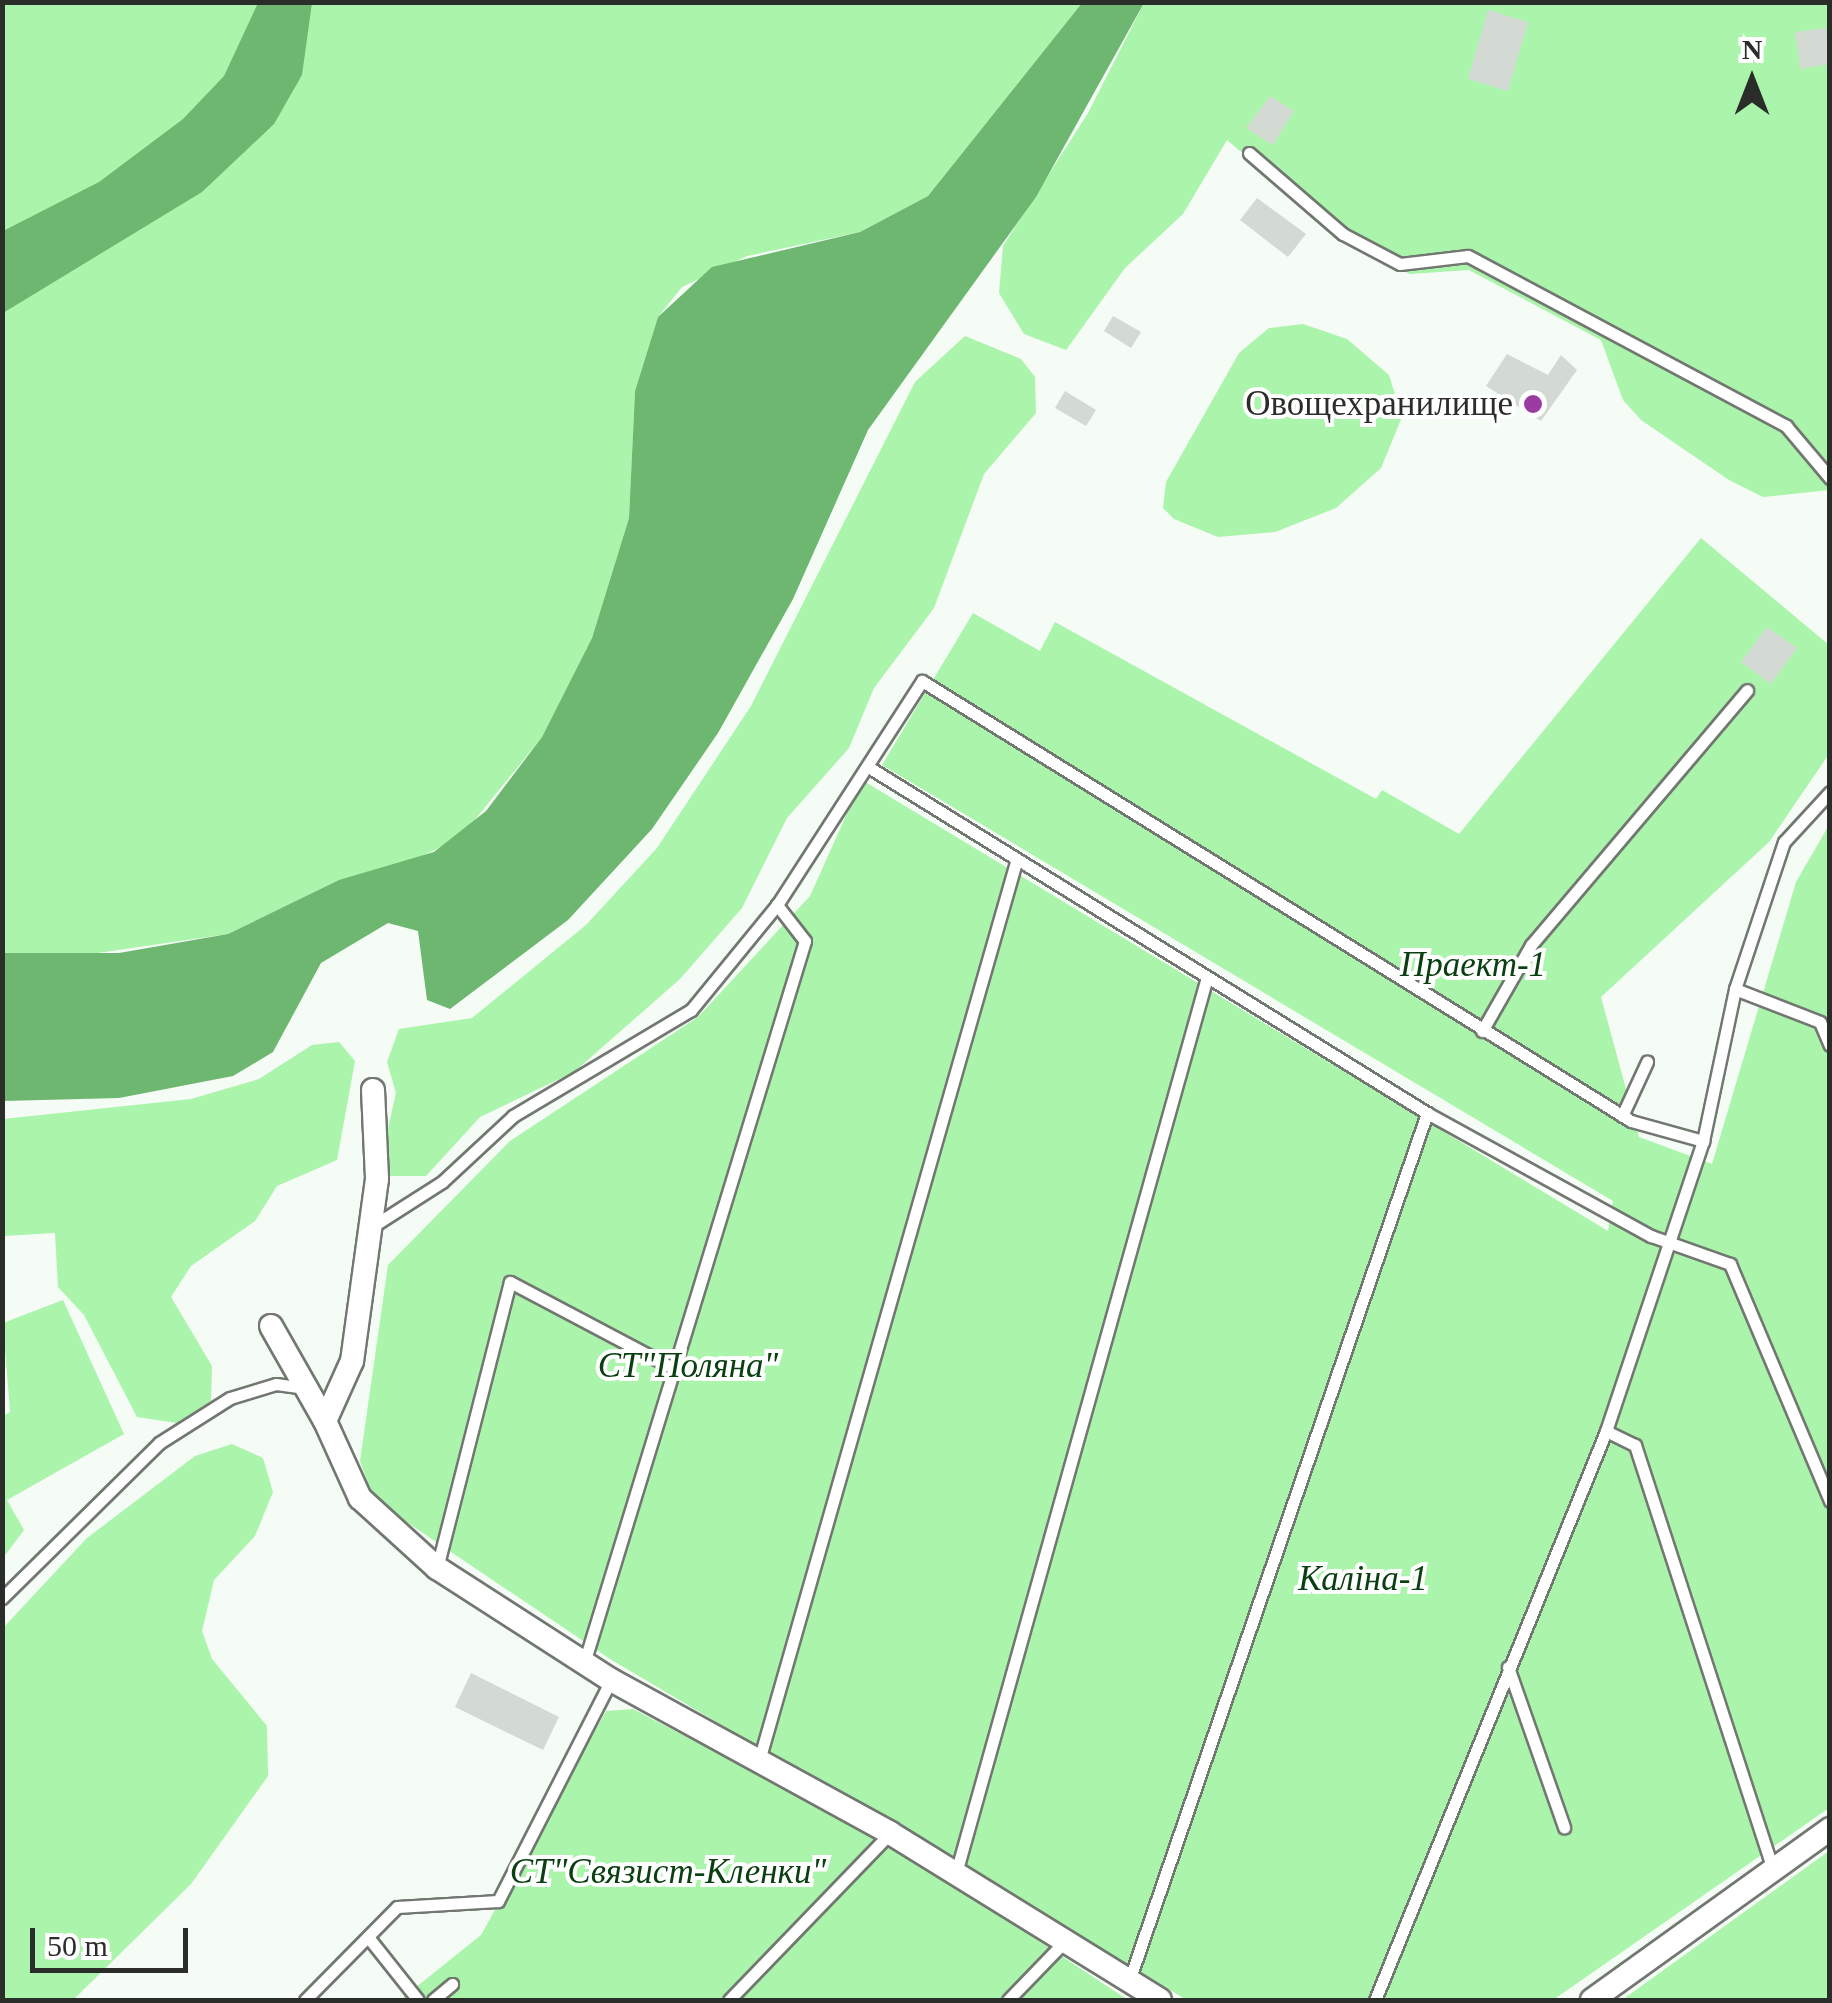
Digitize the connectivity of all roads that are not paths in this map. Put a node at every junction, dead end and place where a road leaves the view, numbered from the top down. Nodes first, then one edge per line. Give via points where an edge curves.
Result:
1 (1249, 153) dead end
2 (1830, 478) edge
3 (1747, 690) dead end
4 (870, 768) junction
5 (1830, 792) edge
6 (1016, 862) junction
7 (777, 905) junction
8 (1207, 977) junction
9 (1735, 989) junction
10 (1482, 1030) junction
11 (1830, 1044) edge
12 (1647, 1062) dead end
13 (374, 1090) dead end
14 (1427, 1113) junction
15 (1622, 1116) junction
16 (1703, 1141) junction
17 (369, 1228) junction
18 (1667, 1240) junction
19 (271, 1326) dead end
20 (668, 1366) junction
21 (310, 1390) junction
22 (326, 1421) junction
23 (1606, 1431) junction
24 (1830, 1501) edge
25 (437, 1568) junction
26 (4, 1593) edge
27 (585, 1660) junction
28 (1508, 1667) junction
29 (611, 1680) junction
30 (758, 1764) junction
31 (1564, 1827) dead end
32 (1830, 1829) edge
33 (890, 1833) junction
34 (1773, 1869) junction
35 (956, 1873) junction
36 (368, 1937) junction
37 (1064, 1941) junction
38 (1128, 1980) junction
39 (452, 1984) dead end
40 (305, 2000) edge
41 (418, 2000) edge
42 (433, 2000) edge
43 (729, 2000) edge
44 (1008, 2000) edge
45 (1160, 2000) edge
46 (1375, 2000) edge
47 (1592, 2000) edge

1 - 2 lane via 1343,234 1400,264 1468,256 1786,426
3 - 10 lane via 1530,945
4 - 6 lane
4 - 7 lane
4 - 10 lane via 922,681
5 - 9 lane via 1784,842
6 - 8 lane
6 - 30 lane
7 - 17 lane via 691,1010 513,1116 442,1182
7 - 20 lane via 805,941
8 - 14 lane
8 - 35 lane
9 - 11 lane via 1820,1022
9 - 16 lane
10 - 15 lane
12 - 15 lane
13 - 17 street
14 - 18 lane
14 - 38 lane
15 - 16 lane
16 - 18 lane
17 - 22 street via 352,1361
18 - 23 lane
18 - 24 lane via 1730,1264
19 - 21 street
20 - 25 lane via 510,1282
20 - 27 lane
21 - 22 street
21 - 26 lane via 267,1385 159,1443
22 - 25 street via 360,1498
23 - 28 lane
23 - 34 lane via 1635,1444
25 - 27 street
27 - 29 street
28 - 31 lane
28 - 46 lane
29 - 30 street
29 - 36 lane via 498,1901 397,1906
30 - 33 street
32 - 34 street
33 - 35 street
33 - 43 lane
34 - 47 street
35 - 37 street
36 - 40 lane
36 - 41 lane
37 - 38 street
37 - 44 lane
38 - 45 street
39 - 42 lane

